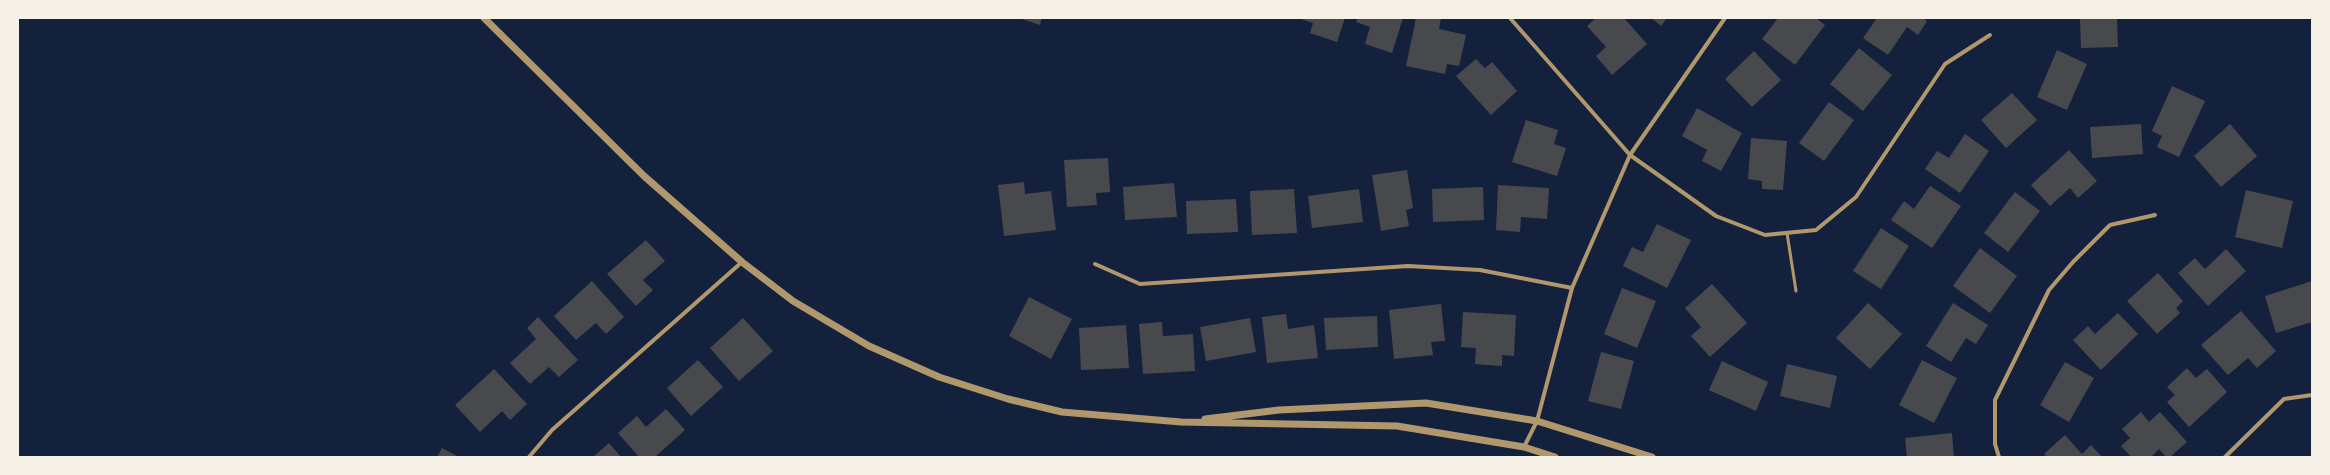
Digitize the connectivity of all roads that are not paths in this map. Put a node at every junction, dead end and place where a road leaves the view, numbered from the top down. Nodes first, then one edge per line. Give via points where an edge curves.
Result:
1 (484, 18) edge
2 (1510, 18) edge
3 (1725, 18) edge
4 (1990, 35) dead end
5 (1630, 155) junction
6 (2156, 215) dead end
7 (1787, 233) junction
8 (742, 262) junction
9 (1095, 264) dead end
10 (1572, 288) junction
11 (1796, 291) dead end
12 (2312, 395) edge
13 (1537, 421) junction
14 (1181, 422) junction
15 (1524, 447) junction
16 (529, 457) edge
17 (1555, 457) edge
18 (1652, 457) edge
19 (1999, 457) edge
20 (2225, 457) edge

1 - 8 street via 644,176
2 - 5 street
3 - 5 street
4 - 7 street via 1945,64 1856,197 1816,230
5 - 7 street via 1716,216 1765,235
5 - 10 street
6 - 19 street via 2110,225 2049,290 1995,400 1995,444
7 - 11 lane
8 - 14 street via 793,301 869,346 939,377 1008,399 1062,412
8 - 16 street via 552,430
9 - 10 street via 1140,284 1408,266 1480,270
10 - 13 street
12 - 20 street via 2284,399
13 - 14 street via 1426,403 1279,410
13 - 15 street
13 - 18 street
14 - 15 street via 1397,426
15 - 17 street

